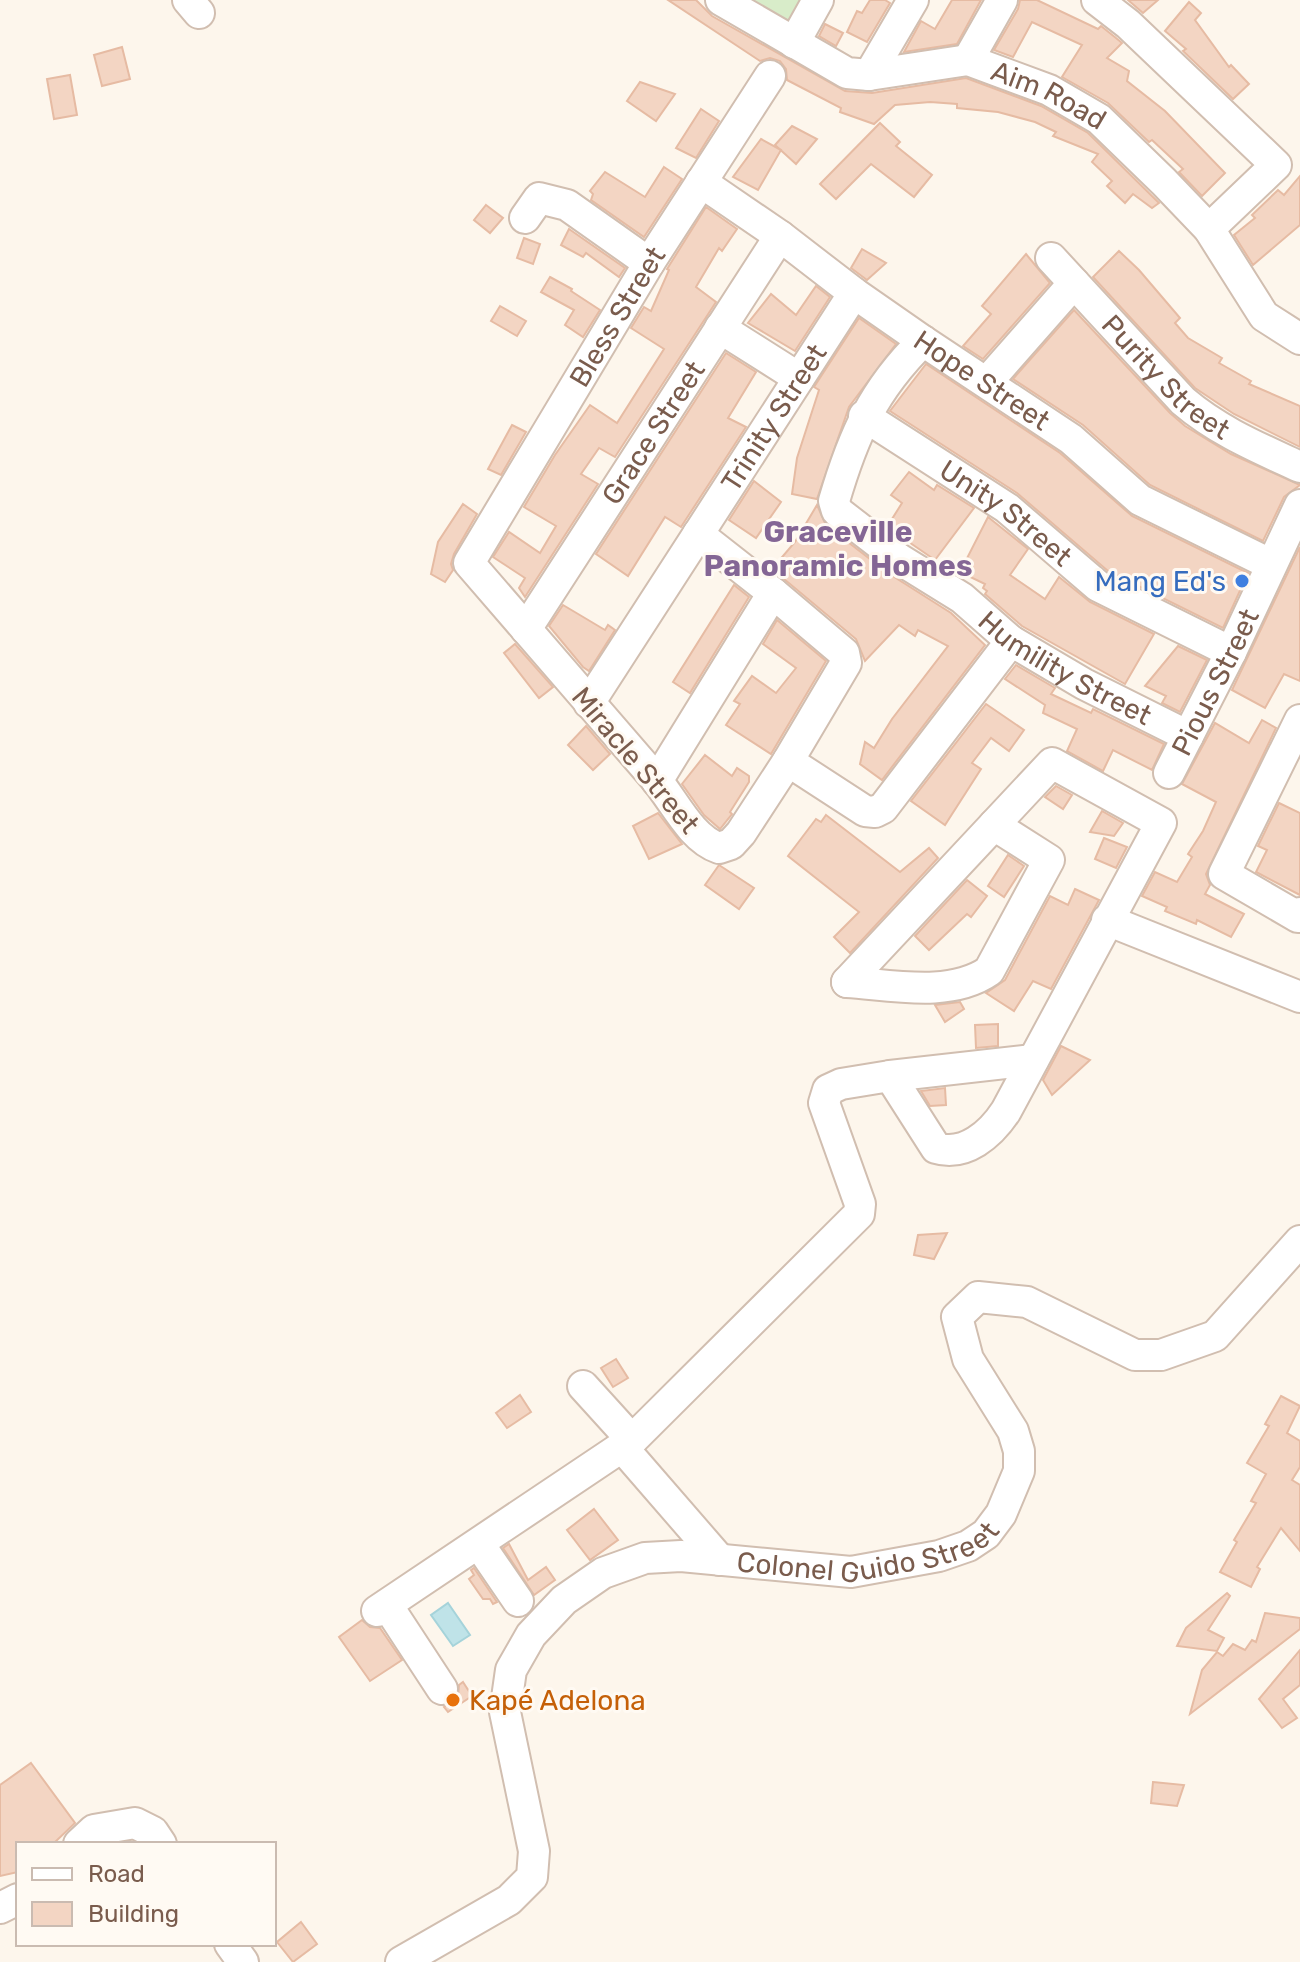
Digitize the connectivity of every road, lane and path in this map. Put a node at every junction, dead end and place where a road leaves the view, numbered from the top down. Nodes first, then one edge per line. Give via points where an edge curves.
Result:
1 (721, 0) edge
2 (818, 0) edge
3 (913, 0) edge
4 (1002, 0) edge
5 (1097, 0) edge
6 (794, 43) junction
7 (968, 60) junction
8 (869, 75) junction
9 (770, 76) dead end
10 (701, 182) junction
11 (525, 218) dead end
12 (1209, 229) junction
13 (780, 236) junction
14 (1051, 258) dead end
15 (649, 263) junction
16 (1074, 283) junction
17 (854, 293) junction
18 (720, 328) junction
19 (1300, 339) edge
20 (923, 341) junction
21 (799, 378) junction
22 (987, 382) junction
23 (864, 416) junction
24 (1300, 467) edge
25 (1300, 505) edge
26 (698, 534) junction
27 (469, 563) joint
28 (1270, 564) junction
29 (773, 593) junction
30 (526, 629) junction
31 (1011, 641) junction
32 (1231, 652) junction
33 (589, 703) junction
34 (1300, 720) edge
35 (1188, 736) junction
36 (788, 761) junction
37 (1169, 773) dead end
38 (657, 781) junction
39 (994, 825) junction
40 (1300, 913) edge
41 (1107, 920) junction
42 (1300, 997) edge
43 (1033, 1060) junction
44 (890, 1076) junction
45 (1300, 1241) edge
46 (583, 1386) dead end
47 (627, 1444) junction
48 (479, 1544) junction
49 (720, 1560) junction
50 (518, 1601) dead end
51 (442, 1689) dead end
52 (81, 1842) edge
53 (160, 1842) edge
54 (401, 1962) edge

1 - 6 street, Aim Road
2 - 6 street
3 - 8 street
4 - 7 street
5 - 12 street via 1276,165
6 - 8 street, Aim Road via 847,73
7 - 8 street, Aim Road
7 - 12 street, Aim Road via 1049,90 1099,119
9 - 10 street, Bless Street
10 - 13 street, Hope Street
10 - 15 street, Bless Street
11 - 15 street via 539,198 567,205
12 - 19 street, Aim Road via 1264,316
13 - 17 street, Hope Street
13 - 18 street, Grace Street
14 - 16 street, Purity Street
15 - 27 street, Bless Street
16 - 22 street
16 - 24 street, Purity Street via 1200,416
17 - 20 street, Hope Street
17 - 21 street, Trinity Street
18 - 21 street
18 - 30 street, Grace Street
20 - 22 street, Hope Street
20 - 23 street, Humility Street
21 - 26 street, Trinity Street
22 - 28 street, Hope Street via 1071,439 1140,500
23 - 31 street, Humility Street via 834,501 837,511 962,598
23 - 32 street, Unity Street via 1007,508 1098,586
25 - 28 street, Pious Street
26 - 29 street
26 - 33 street, Trinity Street
27 - 30 street, Miracle Street
28 - 32 street, Pious Street
29 - 36 street, Miracle Street via 844,653 846,663
29 - 38 street
30 - 33 street, Miracle Street
31 - 35 street, Humility Street
31 - 36 street via 883,808 865,811
32 - 35 street, Pious Street
33 - 38 street, Miracle Street
34 - 40 street via 1224,874 1298,917
35 - 37 street, Pious Street
36 - 38 street, Miracle Street via 741,833 719,848 699,836
39 - 39 street via 1049,860 989,971 952,986 847,982
39 - 41 street via 1052,763 1161,823
41 - 42 street
41 - 43 street
43 - 44 street
43 - 44 street via 995,1128 948,1152 936,1148
44 - 47 street via 841,1084 828,1090 824,1103 859,1214
45 - 49 street, Colonel Guido Street via 1215,1336 1161,1355 1135,1355 1027,1302 978,1297 957,1317 968,1359 1013,1431 1019,1471 1001,1514 968,1546 851,1572
46 - 47 street
47 - 48 street
47 - 49 street
48 - 50 street
48 - 51 street via 382,1608
49 - 54 street, Colonel Guido Street via 645,1558 603,1573 564,1600 531,1635 511,1670 505,1712 534,1851 532,1877 509,1900
52 - 53 street via 94,1830 135,1823

